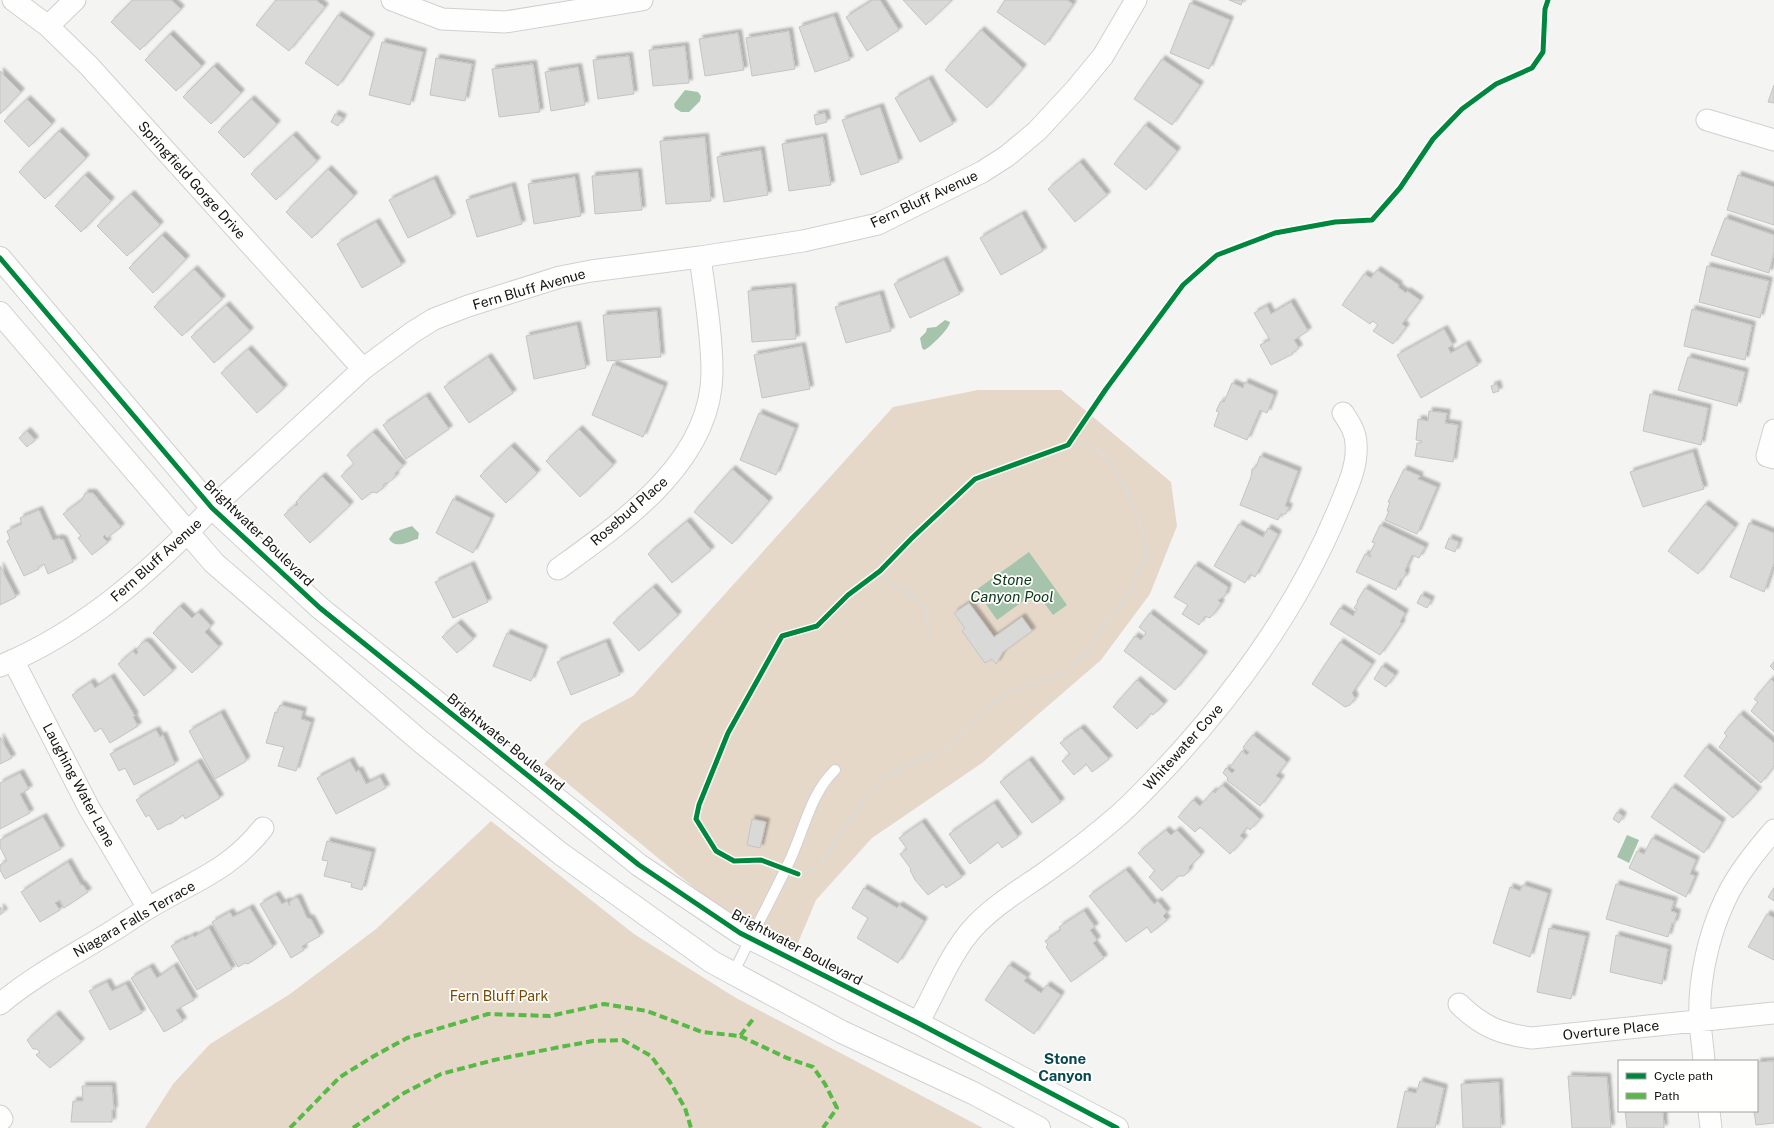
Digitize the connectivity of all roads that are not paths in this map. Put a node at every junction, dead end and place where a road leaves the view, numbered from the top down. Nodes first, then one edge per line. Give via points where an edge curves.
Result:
1 (13, 0) edge
2 (75, 0) edge
3 (392, 0) edge
4 (642, 0) edge
5 (1136, 0) edge
6 (48, 26) junction
7 (1707, 120) dead end
8 (1774, 140) edge
9 (700, 257) junction
10 (0, 258) edge
11 (0, 313) edge
12 (363, 369) junction
13 (1343, 413) dead end
14 (1774, 430) edge
15 (1774, 458) edge
16 (212, 508) junction
17 (188, 533) junction
18 (558, 568) dead end
19 (7, 663) edge
20 (835, 770) dead end
21 (263, 828) dead end
22 (1774, 830) edge
23 (148, 908) junction
24 (750, 938) junction
25 (733, 974) junction
26 (0, 1004) edge
27 (1458, 1004) dead end
28 (1774, 1013) edge
29 (1700, 1021) junction
30 (918, 1024) junction
31 (1704, 1060) edge
32 (1709, 1112) edge
33 (1093, 1123) edge
34 (1039, 1128) edge
35 (1117, 1128) edge
36 (1711, 1128) edge

1 - 6 street, Springfield Gorge Drive
2 - 6 street
3 - 4 street via 442,19 505,22
5 - 9 street, Fern Bluff Avenue via 1103,56 1075,90 1037,131 1007,156 982,172 878,224 803,241
6 - 12 street, Springfield Gorge Drive via 88,66
7 - 8 street
9 - 12 street, Fern Bluff Avenue via 560,277 468,306 413,332
9 - 18 street, Rosebud Place via 710,328 712,373 708,401 700,428 687,453 668,478 608,531
10 - 16 street, Brightwater Boulevard
11 - 17 street
12 - 16 street, Fern Bluff Avenue
13 - 30 street, Whitewater Cove via 1352,426 1356,443 1356,461 1330,531 1300,588 1231,693 1144,792 1074,851 995,908 974,927 957,950
14 - 15 street via 1767,456
16 - 17 street, Fern Bluff Avenue
16 - 24 street, Brightwater Boulevard via 320,608 639,865
17 - 19 street, Fern Bluff Avenue via 99,610 60,637
17 - 25 street via 214,563 420,741 567,858 712,962
19 - 23 street, Laughing Water Lane
20 - 24 lane via 817,795 785,869
21 - 23 street, Niagara Falls Terrace via 249,845 212,874
22 - 29 street via 1736,880 1722,907 1706,962
23 - 26 street, Niagara Falls Terrace via 50,967
24 - 25 lane
24 - 30 street, Brightwater Boulevard
25 - 34 street via 842,1032 973,1093
27 - 29 street, Overture Place via 1488,1027 1532,1038
28 - 29 street, Overture Place
29 - 31 street
30 - 33 street, Brightwater Boulevard
32 - 36 street
33 - 35 street, Brightwater Boulevard

